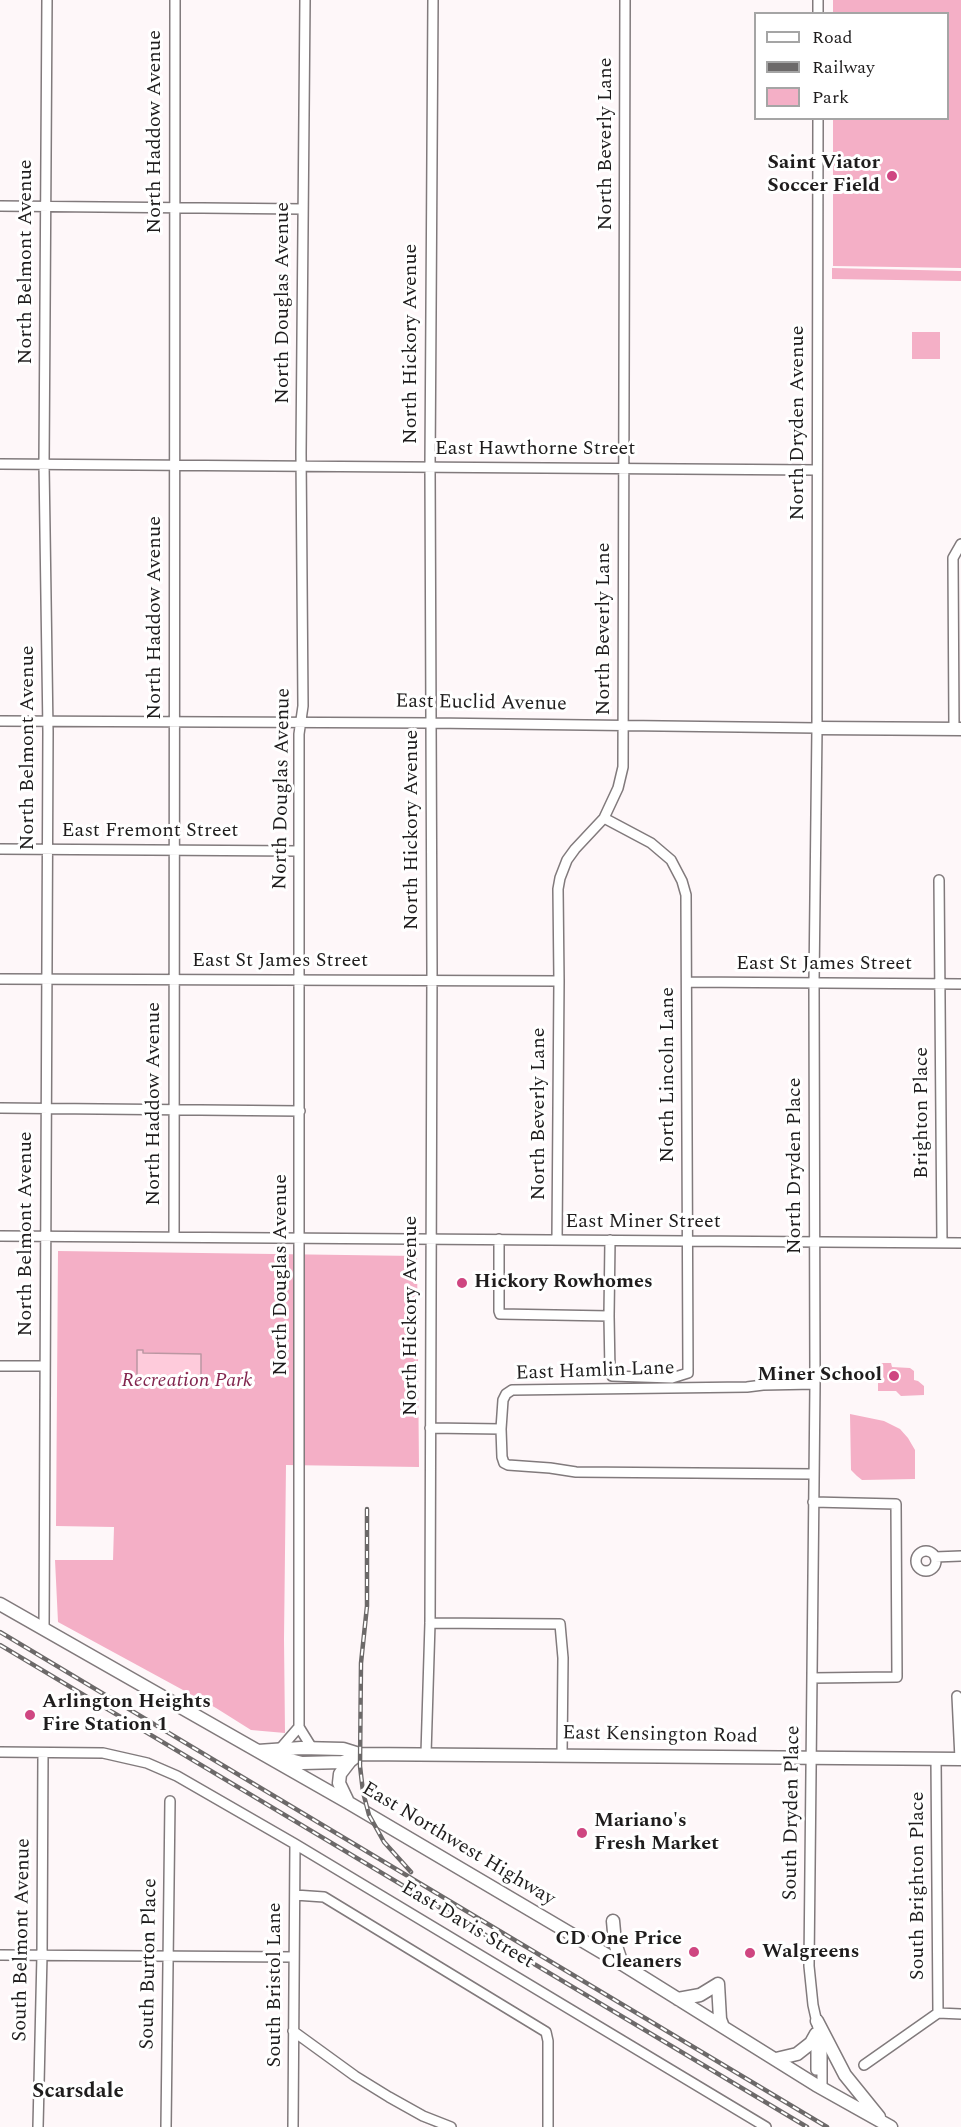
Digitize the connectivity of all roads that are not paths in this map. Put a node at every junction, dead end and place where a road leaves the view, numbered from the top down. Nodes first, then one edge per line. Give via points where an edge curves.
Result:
1 (47, 0) edge
2 (175, 0) edge
3 (305, 0) edge
4 (433, 0) edge
5 (625, 0) edge
6 (818, 120) edge
7 (0, 206) edge
8 (45, 207) junction
9 (174, 207) junction
10 (303, 209) junction
11 (0, 464) edge
12 (44, 464) junction
13 (174, 465) junction
14 (301, 466) junction
15 (430, 467) junction
16 (624, 469) junction
17 (817, 470) junction
18 (961, 544) edge
19 (0, 721) edge
20 (48, 721) junction
21 (175, 722) junction
22 (301, 722) junction
23 (431, 723) junction
24 (622, 725) junction
25 (817, 728) junction
26 (957, 729) edge
27 (604, 818) junction
28 (0, 849) edge
29 (48, 850) junction
30 (175, 850) junction
31 (299, 851) junction
32 (939, 880) dead end
33 (0, 979) edge
34 (45, 979) junction
35 (174, 980) junction
36 (300, 980) junction
37 (432, 981) junction
38 (559, 981) junction
39 (687, 982) junction
40 (814, 983) junction
41 (940, 984) junction
42 (961, 984) edge
43 (0, 1108) edge
44 (45, 1108) junction
45 (172, 1110) junction
46 (300, 1111) junction
47 (0, 1236) edge
48 (46, 1236) junction
49 (174, 1237) junction
50 (300, 1238) junction
51 (430, 1239) junction
52 (499, 1239) junction
53 (557, 1240) junction
54 (610, 1240) junction
55 (688, 1241) junction
56 (814, 1242) junction
57 (942, 1243) junction
58 (961, 1243) edge
59 (609, 1316) junction
60 (0, 1366) edge
61 (45, 1366) junction
62 (814, 1384) junction
63 (430, 1428) junction
64 (501, 1429) junction
65 (813, 1474) junction
66 (813, 1502) junction
67 (961, 1556) edge
68 (935, 1557) dead end
69 (0, 1604) edge
70 (812, 1605) joint
71 (430, 1623) junction
72 (44, 1629) junction
73 (812, 1677) junction
74 (957, 1696) dead end
75 (299, 1727) junction
76 (312, 1748) junction
77 (280, 1749) junction
78 (256, 1751) junction
79 (0, 1752) edge
80 (43, 1753) junction
81 (426, 1754) junction
82 (562, 1754) junction
83 (811, 1757) junction
84 (355, 1758) junction
85 (936, 1759) junction
86 (960, 1759) edge
87 (170, 1801) dead end
88 (349, 1803) junction
89 (295, 1844) junction
90 (295, 1894) junction
91 (613, 1921) dead end
92 (0, 1955) edge
93 (42, 1955) junction
94 (168, 1956) junction
95 (294, 1957) junction
96 (622, 1964) junction
97 (678, 1999) junction
98 (938, 2013) junction
99 (961, 2014) edge
100 (723, 2027) junction
101 (817, 2028) junction
102 (293, 2031) junction
103 (776, 2059) junction
104 (864, 2065) dead end
105 (819, 2087) junction
106 (423, 2116) junction
107 (888, 2126) edge
108 (38, 2127) edge
109 (166, 2127) edge
110 (293, 2127) edge
111 (423, 2127) edge
112 (451, 2127) edge
113 (548, 2127) edge
114 (765, 2127) edge

1 - 8 street, North Belmont Avenue
2 - 9 street, North Haddow Avenue
3 - 10 street, North Douglas Avenue
4 - 15 street, North Hickory Avenue
5 - 16 street, North Beverly Lane
6 - 17 street, North Dryden Avenue
7 - 8 street
8 - 9 street
8 - 12 street, North Belmont Avenue
9 - 10 street
9 - 13 street, North Haddow Avenue
10 - 14 street, North Douglas Avenue
11 - 12 street, East Hawthorne Street
12 - 13 street, East Hawthorne Street
12 - 20 street, North Belmont Avenue
13 - 14 street, East Hawthorne Street
13 - 21 street, North Haddow Avenue
14 - 15 street, East Hawthorne Street
14 - 22 street, North Douglas Avenue
15 - 16 street, East Hawthorne Street
15 - 23 street, North Hickory Avenue
16 - 17 street, East Hawthorne Street
16 - 24 street, North Beverly Lane
17 - 25 street, North Dryden Avenue
18 - 26 street via 953,558
19 - 20 street, East Euclid Avenue
20 - 21 street, East Euclid Avenue
20 - 29 street, North Belmont Avenue
21 - 22 street, East Euclid Avenue
21 - 30 street, North Haddow Avenue
22 - 23 street, East Euclid Avenue
22 - 31 street, North Douglas Avenue
23 - 24 street, East Euclid Avenue
23 - 37 street, North Hickory Avenue
24 - 25 street, East Euclid Avenue
24 - 27 street, North Beverly Lane via 623,767
25 - 26 main road, East Euclid Avenue
25 - 40 street, North Dryden Place
27 - 38 street, North Beverly Lane via 575,849 560,878
27 - 39 street, North Lincoln Lane via 661,851 671,860 682,881 687,909
28 - 29 street, East Fremont Street
29 - 30 street, East Fremont Street
29 - 34 street, North Belmont Avenue
30 - 31 street, East Fremont Street
30 - 35 street, North Haddow Avenue
31 - 36 street, North Douglas Avenue
32 - 41 street, Brighton Place
33 - 34 street, East St James Street
34 - 35 street, East St James Street
34 - 44 street, North Belmont Avenue
35 - 36 street, East St James Street
35 - 45 street, North Haddow Avenue
36 - 37 street, East St James Street
36 - 46 street, North Douglas Avenue
37 - 38 street, East St James Street
37 - 51 street, North Hickory Avenue
38 - 53 street, North Beverly Lane
39 - 40 street, East St James Street
39 - 55 street, North Lincoln Lane
40 - 41 street, East St James Street
40 - 56 street, North Dryden Place
41 - 42 street, East St James Street
41 - 57 street, Brighton Place
43 - 44 street
44 - 45 street
44 - 48 street, North Belmont Avenue
45 - 46 street
45 - 49 street, North Haddow Avenue
46 - 50 street, North Douglas Avenue
47 - 48 street, East Miner Street
48 - 49 street, East Miner Street
48 - 61 street, North Belmont Avenue
49 - 50 street, East Miner Street
50 - 51 street, East Miner Street
50 - 75 street, North Douglas Avenue
51 - 52 street, East Miner Street
51 - 63 street, North Hickory Avenue
52 - 53 street, East Miner Street
52 - 59 street via 500,1314
53 - 54 street, East Miner Street
54 - 55 street, East Miner Street
54 - 59 street
55 - 56 street, East Miner Street
55 - 59 street, North Lincoln Lane via 688,1373 672,1378 612,1376
56 - 57 street, East Miner Street
56 - 62 street, North Dryden Place
57 - 58 street, East Miner Street
60 - 61 street
61 - 72 street, North Belmont Avenue
62 - 64 street, East Hamlin Lane via 512,1390 502,1400
62 - 65 street, North Dryden Place
63 - 64 street
63 - 71 street, North Hickory Avenue
64 - 65 street, East Hamlin Lane via 502,1457 508,1465 576,1472
65 - 66 street, North Dryden Place
66 - 70 street, North Dryden Place
66 - 73 street via 896,1504 897,1677
67 - 68 street
69 - 72 main road, East Northwest Highway
70 - 73 street, South Dryden Place
71 - 81 street, North Hickory Avenue
71 - 82 street via 560,1624
72 - 78 main road, East Northwest Highway
73 - 83 street, South Dryden Place
74 - 86 street
75 - 76 street
75 - 77 street
76 - 77 main road, East Kensington Road
76 - 84 main road, East Kensington Road via 343,1749
77 - 78 main road, East Kensington Road
78 - 84 main road, East Kensington Road via 302,1763
78 - 88 main road, East Northwest Highway
79 - 80 street, East Davis Street
80 - 89 street, East Davis Street via 103,1753 147,1763
80 - 93 street, South Belmont Avenue
81 - 82 main road, East Kensington Road
81 - 84 main road, East Kensington Road
82 - 83 main road, East Kensington Road
83 - 85 main road, East Kensington Road
83 - 101 street, South Dryden Place via 809,1966
84 - 88 main road via 340,1774 339,1783
85 - 86 main road, East Kensington Road
85 - 98 street, South Brighton Place
87 - 94 street, South Burton Place
88 - 96 main road, East Northwest Highway
89 - 90 street, South Bristol Lane
89 - 114 street, East Davis Street
90 - 95 street, South Bristol Lane
90 - 113 street via 324,1897 546,2032
91 - 96 main road
92 - 93 street
93 - 94 street
93 - 108 street, South Belmont Avenue
94 - 95 street
94 - 109 street, South Burton Place
95 - 102 street, South Bristol Lane
96 - 97 main road, East Northwest Highway
97 - 100 main road, East Northwest Highway
97 - 100 main road via 700,1995 718,1984
98 - 99 street
98 - 104 street
100 - 103 main road, East Northwest Highway
101 - 103 main road via 811,2043 797,2054
101 - 105 street, South Dryden Place via 822,2045
101 - 107 main road via 845,2075
102 - 106 street via 355,2076
102 - 110 street, South Bristol Lane
103 - 105 main road, East Northwest Highway
105 - 107 main road, East Northwest Highway
106 - 111 street
106 - 112 street

